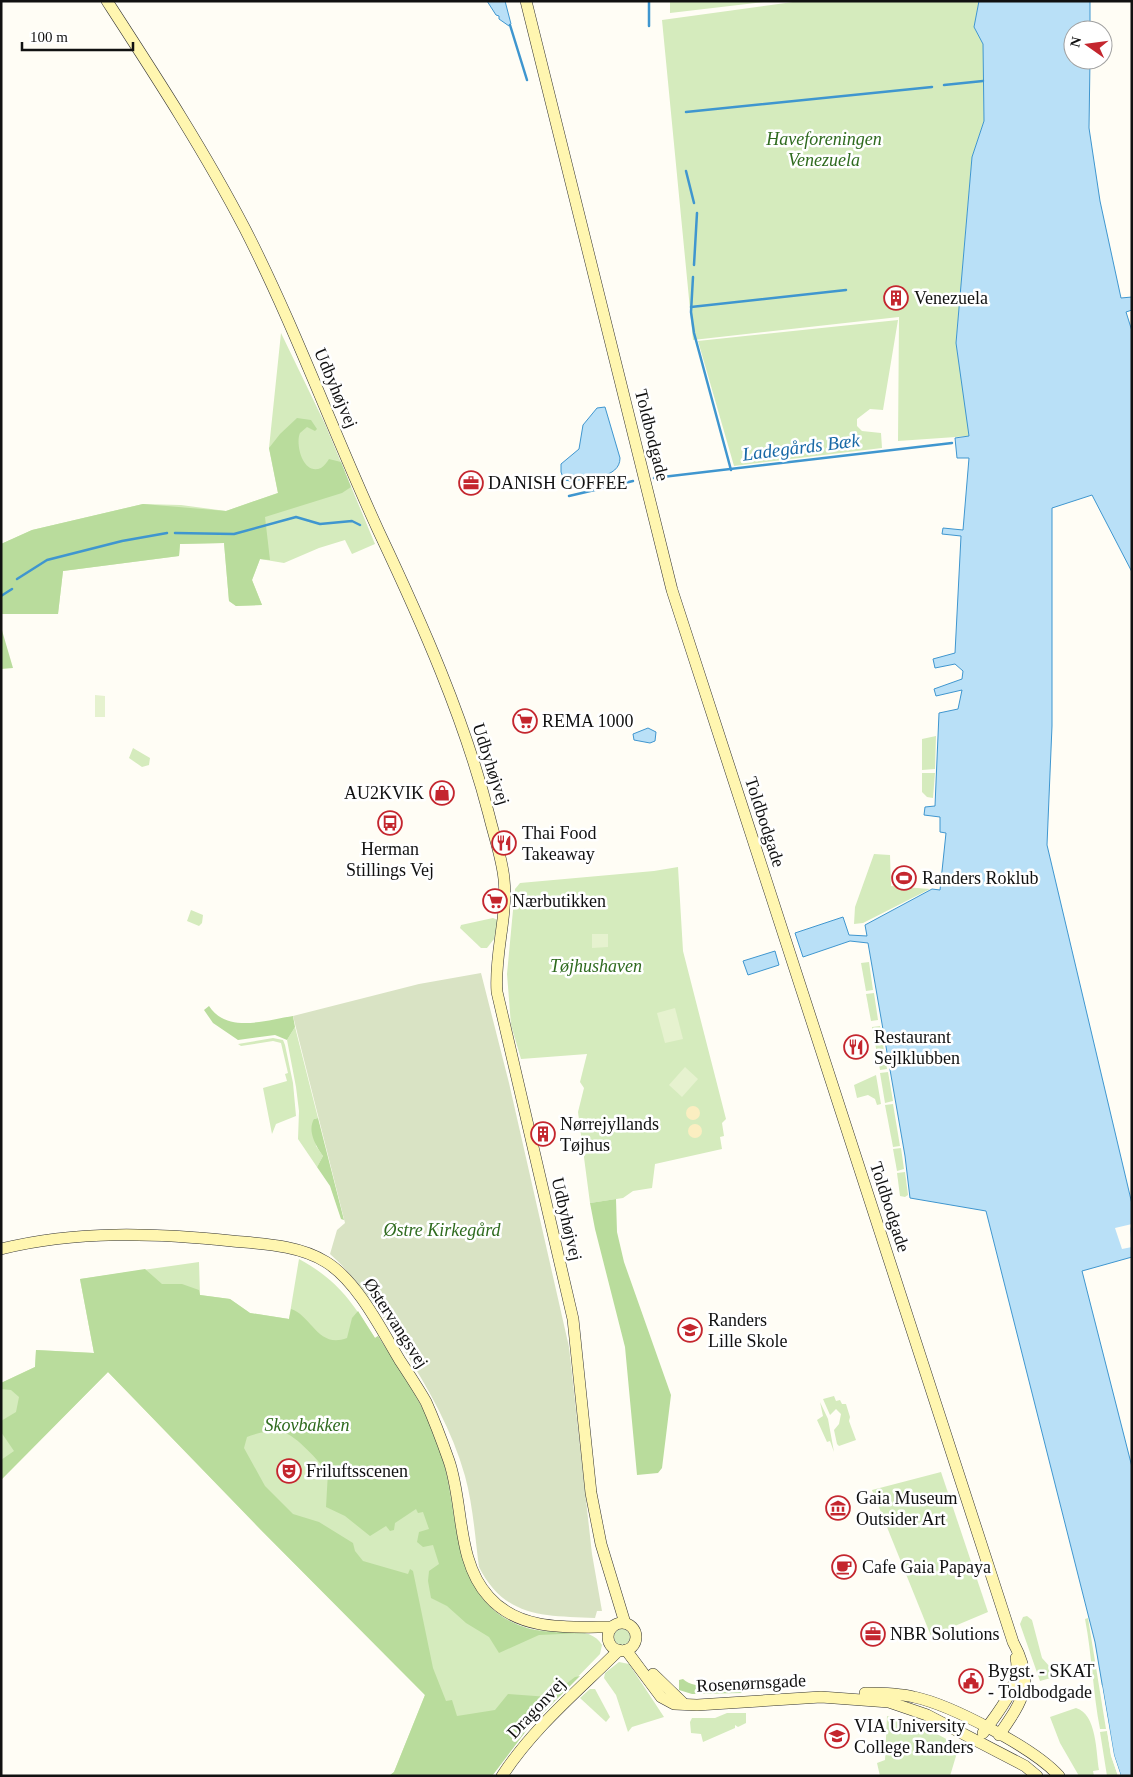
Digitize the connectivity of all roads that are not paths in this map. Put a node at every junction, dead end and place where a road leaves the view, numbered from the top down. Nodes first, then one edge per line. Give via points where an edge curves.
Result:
1 (107, 1) edge
2 (526, 1) edge
3 (1, 1249) edge
4 (619, 1637) junction
5 (1013, 1642) junction
6 (821, 1697) junction
7 (987, 1728) junction
8 (999, 1734) junction
9 (977, 1741) junction
10 (502, 1776) edge
11 (1037, 1776) edge
12 (1059, 1776) edge

1 - 4 street, Udbyhøjvej via 210,166 244,228 428,641 483,792 504,878 497,992 573,1319 591,1493 601,1544 619,1604
2 - 5 street, Toldbodgade via 672,590
3 - 4 street, Østervangsvej via 45,1240 121,1234 178,1236 287,1248 327,1262 359,1296 425,1401 457,1489 468,1558 480,1586 490,1599 514,1616 546,1626 580,1627
4 - 6 street, Rosenørnsgade via 659,1682 684,1704
4 - 10 street, Dragonvej via 600,1667 551,1714 513,1758
5 - 7 street, Toldbodgade via 1016,1678
5 - 8 street, Toldbodgade via 1020,1655 1026,1683 1023,1695
6 - 7 street, Rosenørnsgade via 886,1693 915,1697 938,1704
6 - 9 street, Rosenørnsgade via 901,1705
7 - 8 street, Rosenørnsgade
7 - 9 street, Toldbodgade
8 - 12 street, Rosenørnsgade via 1035,1754
9 - 11 street, Rosenørnsgade via 1025,1766

